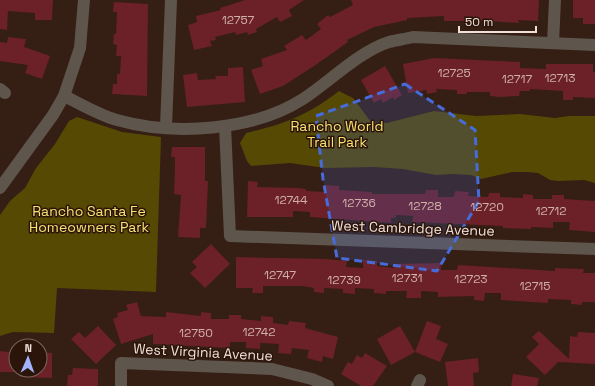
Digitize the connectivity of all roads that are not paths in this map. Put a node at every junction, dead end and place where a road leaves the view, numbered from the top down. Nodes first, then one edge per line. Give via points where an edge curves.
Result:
1 (84, 0) edge
2 (171, 0) edge
3 (555, 0) edge
4 (554, 43) junction
5 (595, 45) edge
6 (64, 96) junction
7 (226, 126) junction
8 (166, 127) junction
9 (0, 188) edge
10 (595, 249) edge
11 (121, 386) edge
12 (328, 386) edge

1 - 6 street via 80,48
2 - 8 street
3 - 4 street
4 - 5 street
4 - 7 street via 413,37 389,43 370,51 302,99 277,113
6 - 8 street via 116,120
6 - 9 street
7 - 8 street
7 - 10 street, West Cambridge Avenue via 230,236
11 - 12 street, West Virginia Avenue via 121,363 272,369 312,379

